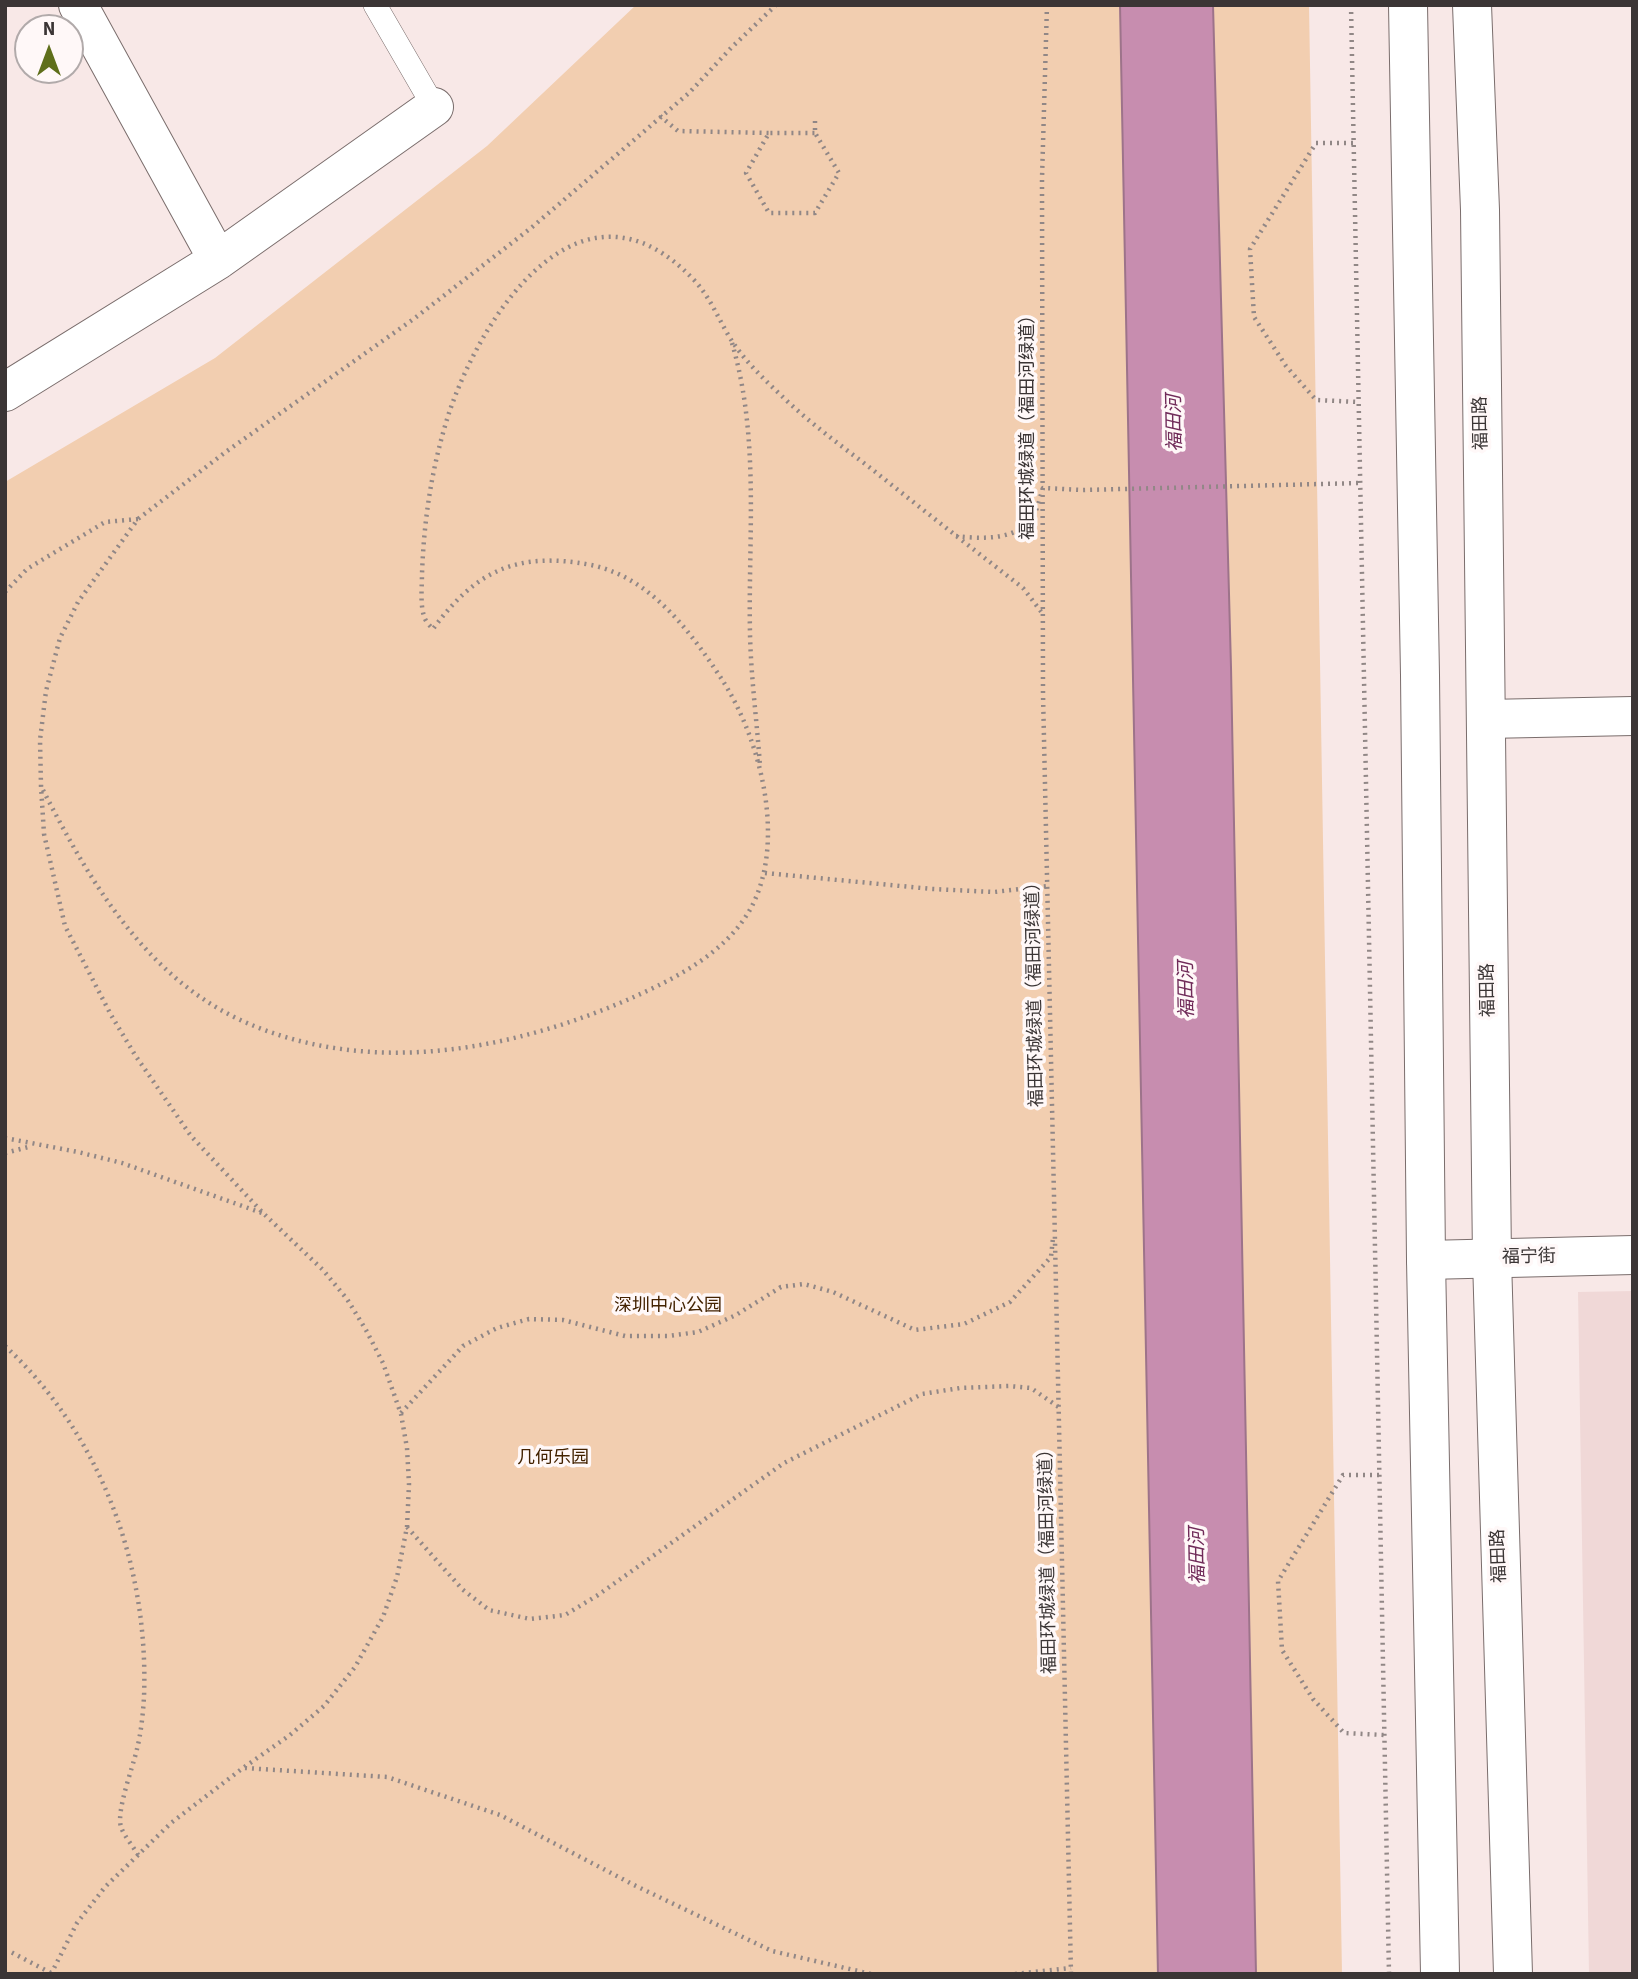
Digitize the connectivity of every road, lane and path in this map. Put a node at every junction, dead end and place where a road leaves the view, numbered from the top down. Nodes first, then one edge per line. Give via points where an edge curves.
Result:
1 (78, 5) edge
2 (375, 5) edge
3 (776, 5) edge
4 (1047, 5) edge
5 (1351, 5) edge
6 (1408, 5) edge
7 (1472, 5) edge
8 (434, 107) joint
9 (660, 116) junction
10 (816, 121) dead end
11 (769, 133) junction
12 (816, 133) junction
13 (1353, 143) junction
14 (218, 260) junction
15 (731, 339) junction
16 (5, 392) edge
17 (1358, 402) junction
18 (1360, 483) junction
19 (1043, 488) junction
20 (138, 519) junction
21 (956, 536) junction
22 (5, 592) edge
23 (1043, 614) junction
24 (1633, 716) edge
25 (1486, 719) junction
26 (761, 774) junction
27 (41, 786) junction
28 (765, 873) junction
29 (1048, 886) junction
30 (5, 1138) edge
31 (35, 1145) junction
32 (5, 1153) edge
33 (263, 1213) junction
34 (1055, 1219) junction
35 (1633, 1255) edge
36 (1492, 1259) junction
37 (1426, 1260) junction
38 (5, 1346) edge
39 (1060, 1408) junction
40 (401, 1414) junction
41 (1379, 1475) junction
42 (407, 1527) junction
43 (1384, 1735) junction
44 (243, 1768) junction
45 (138, 1854) junction
46 (5, 1952) edge
47 (1071, 1971) edge
48 (51, 1973) edge
49 (871, 1974) edge
50 (1015, 1974) edge
51 (1389, 1974) edge
52 (1440, 1974) edge
53 (1513, 1974) edge

1 - 14 main road
2 - 8 lane
3 - 9 path
4 - 19 path, 福田环城绿道（福田河绿道） via 1042,179
5 - 13 path
6 - 37 main road
7 - 25 main road, 福田路 via 1480,210
8 - 14 main road
9 - 11 path via 678,131
9 - 20 path via 474,273
10 - 12 path
11 - 12 path
11 - 12 path via 746,173 769,213 816,213 839,173
13 - 17 path
13 - 17 path via 1316,142 1250,249 1254,317 1286,366 1316,400
14 - 16 main road
15 - 21 path via 790,404
15 - 26 path via 743,390 751,463 750,633
15 - 26 path via 693,280 651,246 596,239 544,260 491,322 453,400 431,475 422,590 424,616 433,629 463,594 501,568 520,563 570,561 598,566 629,580 676,615 705,653 740,713
17 - 18 path
18 - 19 path
18 - 41 path
19 - 21 path via 1033,516 1020,528 1002,537
19 - 23 path, 福田环城绿道（福田河绿道）
20 - 22 path via 105,522 27,569
20 - 27 path via 78,602 60,638 46,691
21 - 23 path via 1023,588
23 - 29 path, 福田环城绿道（福田河绿道）
24 - 25 main road
25 - 36 main road, 福田路
26 - 28 path via 767,809
27 - 28 path via 93,881 172,975 234,1017 339,1049 430,1052 482,1046 526,1037 598,1012 676,976 711,953 742,923
27 - 33 path via 44,834 65,926 86,969 135,1055 191,1136
28 - 29 path via 994,892
29 - 34 path, 福田环城绿道（福田河绿道）
30 - 31 path
31 - 32 path
31 - 33 path via 122,1163
33 - 40 path via 347,1299 383,1363
34 - 39 path, 福田环城绿道（福田河绿道）
34 - 40 path via 1051,1258 1010,1302 964,1324 915,1330 833,1292 803,1284 781,1287 698,1332 668,1336 625,1336 563,1320 529,1319 497,1328 463,1346
35 - 36 main road, 福宁街
36 - 37 main road, 福宁街
36 - 53 main road, 福田路
37 - 52 main road
38 - 45 path via 49,1392 90,1454 126,1546 143,1647 144,1697 121,1826
39 - 42 path via 1031,1388 960,1388 922,1394 784,1463 565,1615 530,1619 489,1611
39 - 47 path, 福田环城绿道（福田河绿道）
40 - 42 path via 407,1448
41 - 43 path
41 - 43 path via 1343,1475 1278,1581 1282,1650 1313,1699 1344,1733
42 - 44 path via 383,1617 355,1667 324,1706
43 - 51 path
44 - 45 path
44 - 49 path via 387,1777 500,1815 772,1951
45 - 48 path via 77,1923
46 - 48 path
47 - 50 path

